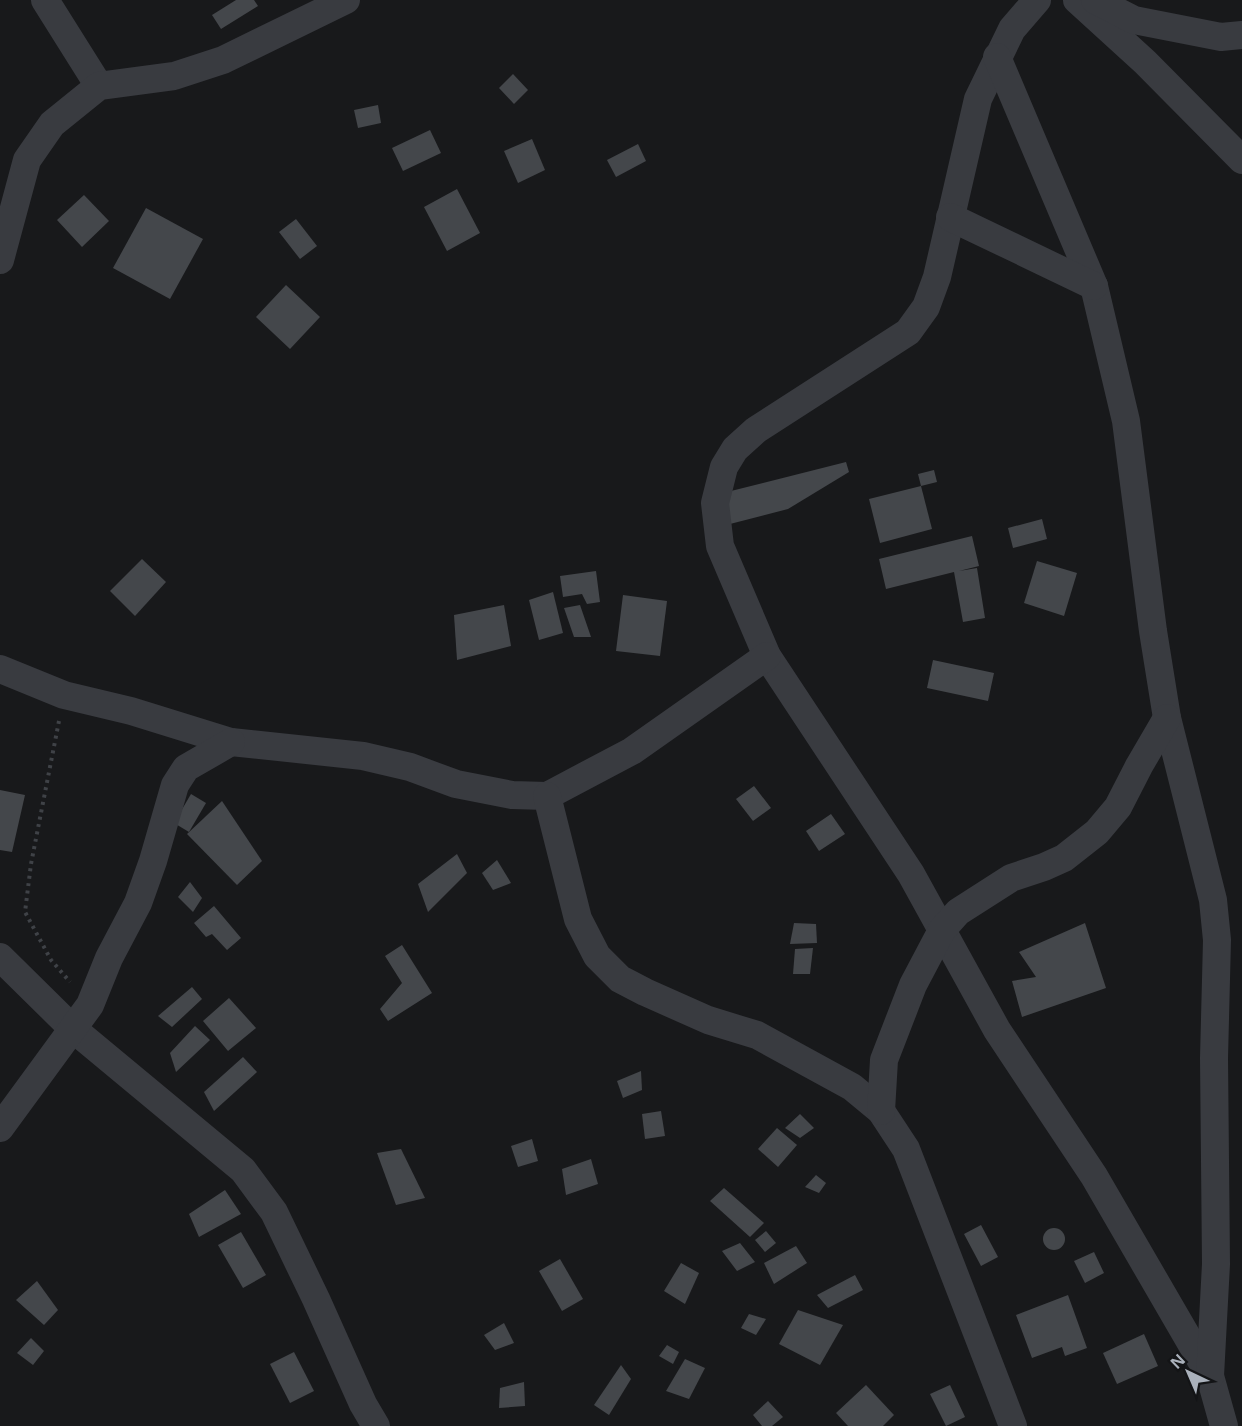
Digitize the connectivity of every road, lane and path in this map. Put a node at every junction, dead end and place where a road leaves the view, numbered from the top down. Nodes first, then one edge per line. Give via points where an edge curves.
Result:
1 (45, 0) edge
2 (346, 0) edge
3 (1037, 0) edge
4 (1077, 0) edge
5 (1095, 0) edge
6 (1242, 34) edge
7 (997, 57) junction
8 (99, 86) junction
9 (1242, 160) edge
10 (950, 218) junction
11 (0, 260) edge
12 (1094, 286) junction
13 (767, 657) junction
14 (0, 669) edge
15 (64, 695) junction
16 (1167, 718) junction
17 (231, 742) junction
18 (547, 796) junction
19 (942, 930) junction
20 (0, 957) edge
21 (90, 1005) junction
22 (72, 1028) junction
23 (881, 1111) junction
24 (0, 1128) edge
25 (1210, 1376) junction
26 (375, 1426) edge
27 (1013, 1426) edge
28 (1224, 1426) edge

1 - 8 street
2 - 8 street via 223,60 174,76
3 - 7 street via 1012,29
4 - 9 street
5 - 6 street via 1134,20 1221,37
7 - 10 street via 978,99
7 - 12 street
8 - 11 street via 52,124 27,160
10 - 12 street
10 - 13 street via 937,277 926,307 908,333 756,430 735,449 724,467 715,503 720,546
12 - 16 street via 1126,421
13 - 18 street via 632,750
13 - 19 street via 911,874
14 - 15 street
15 - 17 street
15 - 21 path via 25,912 51,960
16 - 19 street via 1118,807 1097,832 1064,858 993,889 958,912
16 - 25 street via 1213,900 1217,940 1216,1264
17 - 18 street via 363,756 410,767 456,784 512,795
17 - 21 street via 186,768 175,785 138,903
18 - 23 street via 578,919 597,956 620,979 708,1020 767,1040 852,1087
19 - 23 street via 913,986 884,1060
19 - 25 street via 997,1030 1094,1176
20 - 22 street
21 - 22 street
22 - 24 street
22 - 26 street via 243,1170 274,1212
23 - 27 street via 906,1149
25 - 28 street

